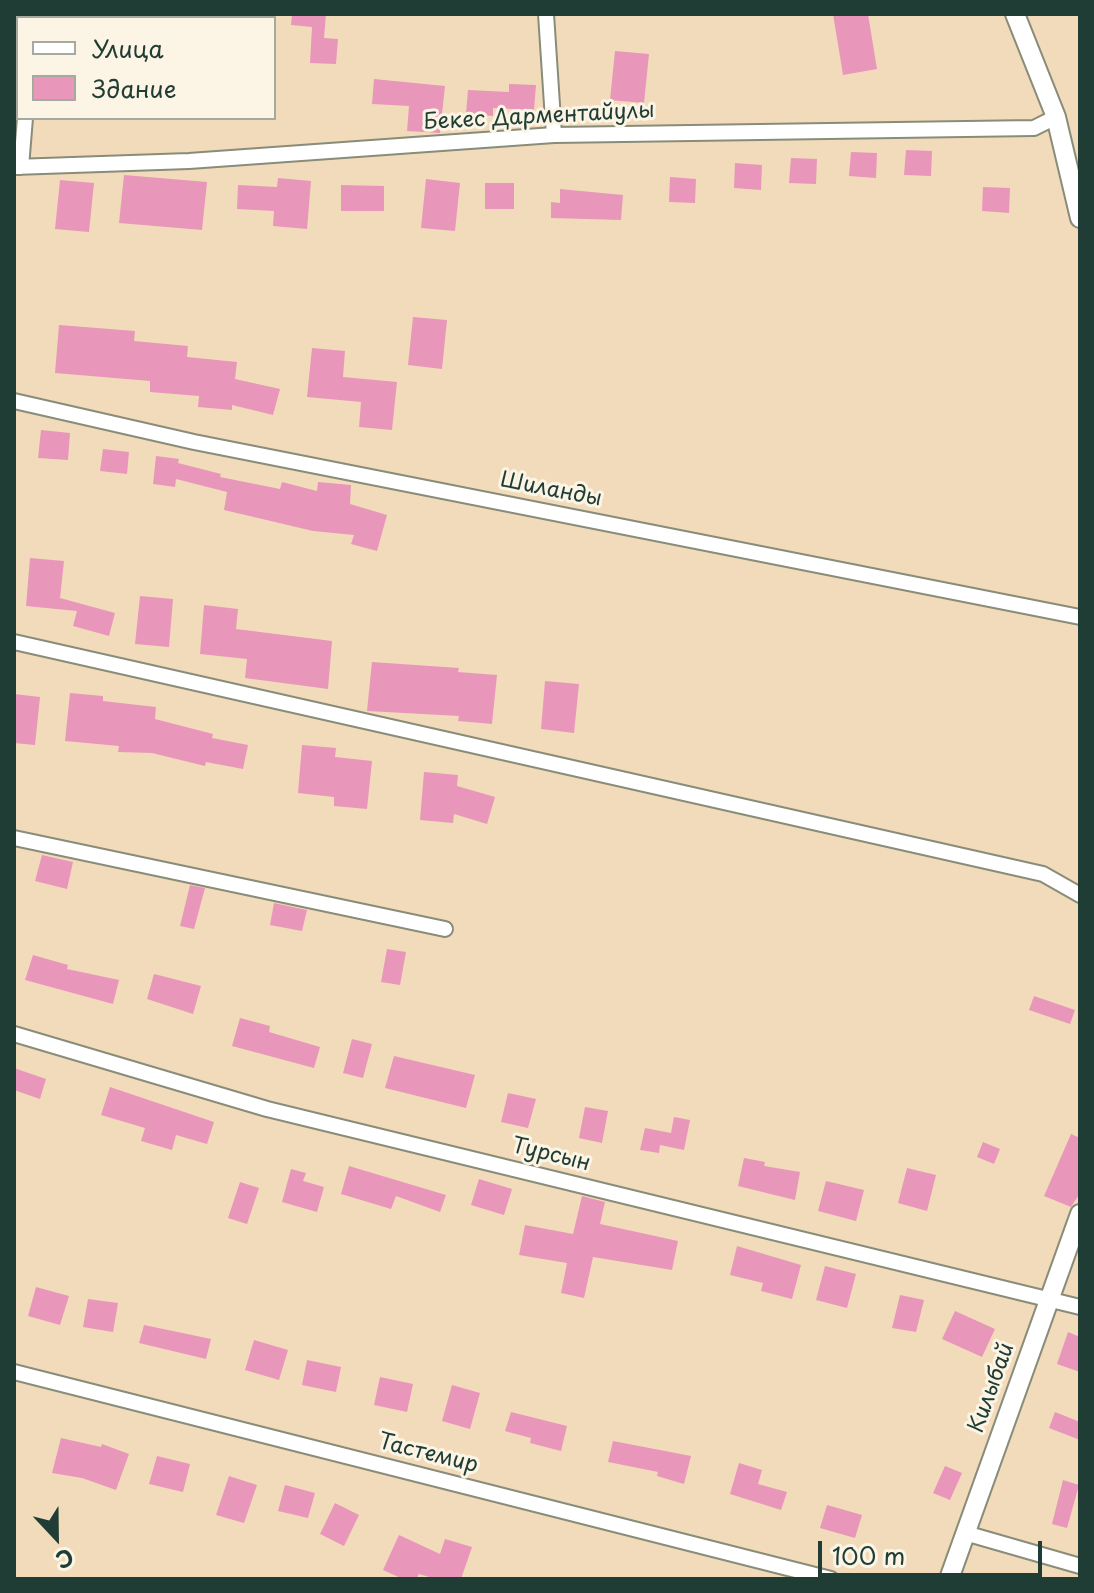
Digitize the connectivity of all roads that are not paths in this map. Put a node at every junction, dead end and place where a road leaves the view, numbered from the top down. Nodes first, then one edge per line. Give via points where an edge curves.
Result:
1 (546, 14) edge
2 (1015, 14) edge
3 (1056, 117) junction
4 (25, 120) edge
5 (554, 135) junction
6 (17, 167) edge
7 (1080, 218) edge
8 (14, 401) edge
9 (1080, 617) edge
10 (14, 642) edge
11 (14, 838) edge
12 (1080, 895) edge
13 (445, 929) dead end
14 (14, 1034) edge
15 (1080, 1214) edge
16 (1050, 1299) junction
17 (1080, 1307) edge
18 (14, 1372) edge
19 (965, 1533) junction
20 (1080, 1566) edge
21 (831, 1579) edge
22 (949, 1579) edge

1 - 5 street
2 - 3 street
3 - 5 street, Бекес Дарментайулы via 1034,128
3 - 7 street
4 - 6 street, Бекес Дарментайулы
5 - 6 street, Бекес Дарментайулы via 189,161
8 - 9 street, Шиланды via 209,446
10 - 12 street via 1043,874
11 - 13 street
14 - 16 street, Турсын via 267,1109
15 - 16 street, Килыбай
16 - 17 street, Турсын
16 - 19 street, Килыбай
18 - 21 street, Тастемир
19 - 20 street
19 - 22 street, Килыбай

